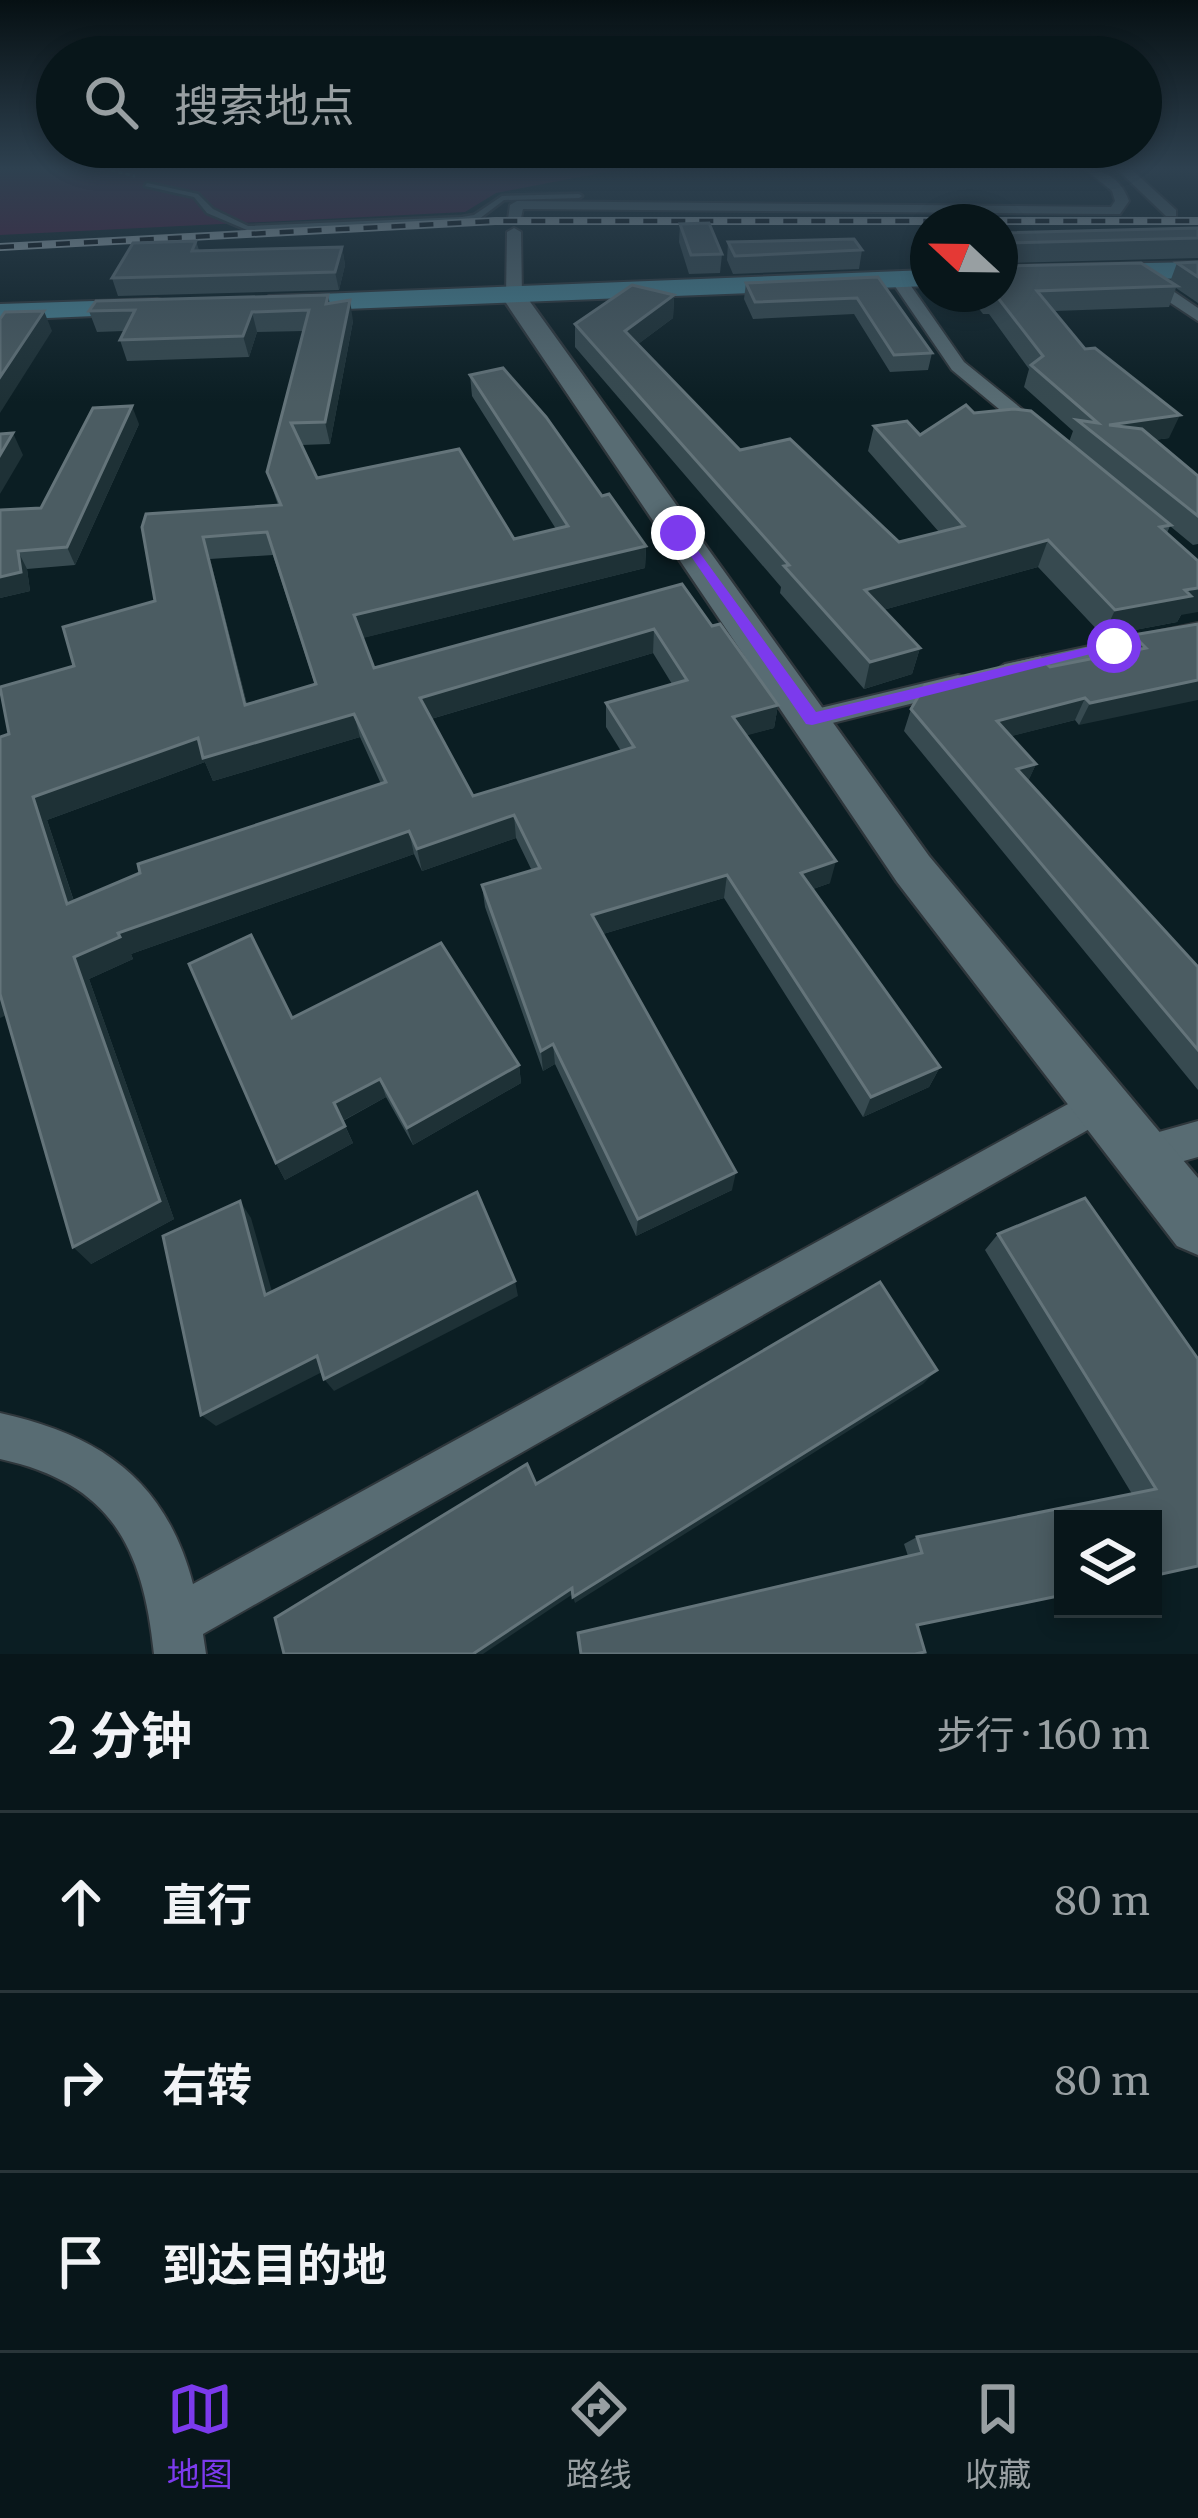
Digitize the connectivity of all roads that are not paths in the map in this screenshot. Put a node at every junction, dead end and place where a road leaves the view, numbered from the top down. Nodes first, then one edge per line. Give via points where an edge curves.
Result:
1 (515, 247) edge
2 (1198, 270) edge
3 (1133, 271) junction
4 (1018, 274) edge
5 (898, 279) junction
6 (910, 279) edge
7 (514, 297) junction
8 (253, 304) edge
9 (182, 307) edge
10 (0, 312) edge
11 (1198, 316) edge
12 (1055, 446) edge
13 (1198, 631) edge
14 (812, 719) junction
15 (1101, 1103) junction
16 (1198, 1139) edge
17 (1141, 1154) junction
18 (1198, 1225) edge
19 (0, 1436) edge
20 (179, 1637) edge

1 - 7 street
2 - 3 main road
3 - 4 main road
3 - 11 street
5 - 6 main road
5 - 7 main road
5 - 12 street via 958,366
7 - 8 main road
7 - 14 street
9 - 10 main road
13 - 14 street
14 - 15 street via 913,869
15 - 17 street
15 - 20 street
16 - 17 street
17 - 18 street
19 - 20 street via 66,1452 125,1498 166,1572

